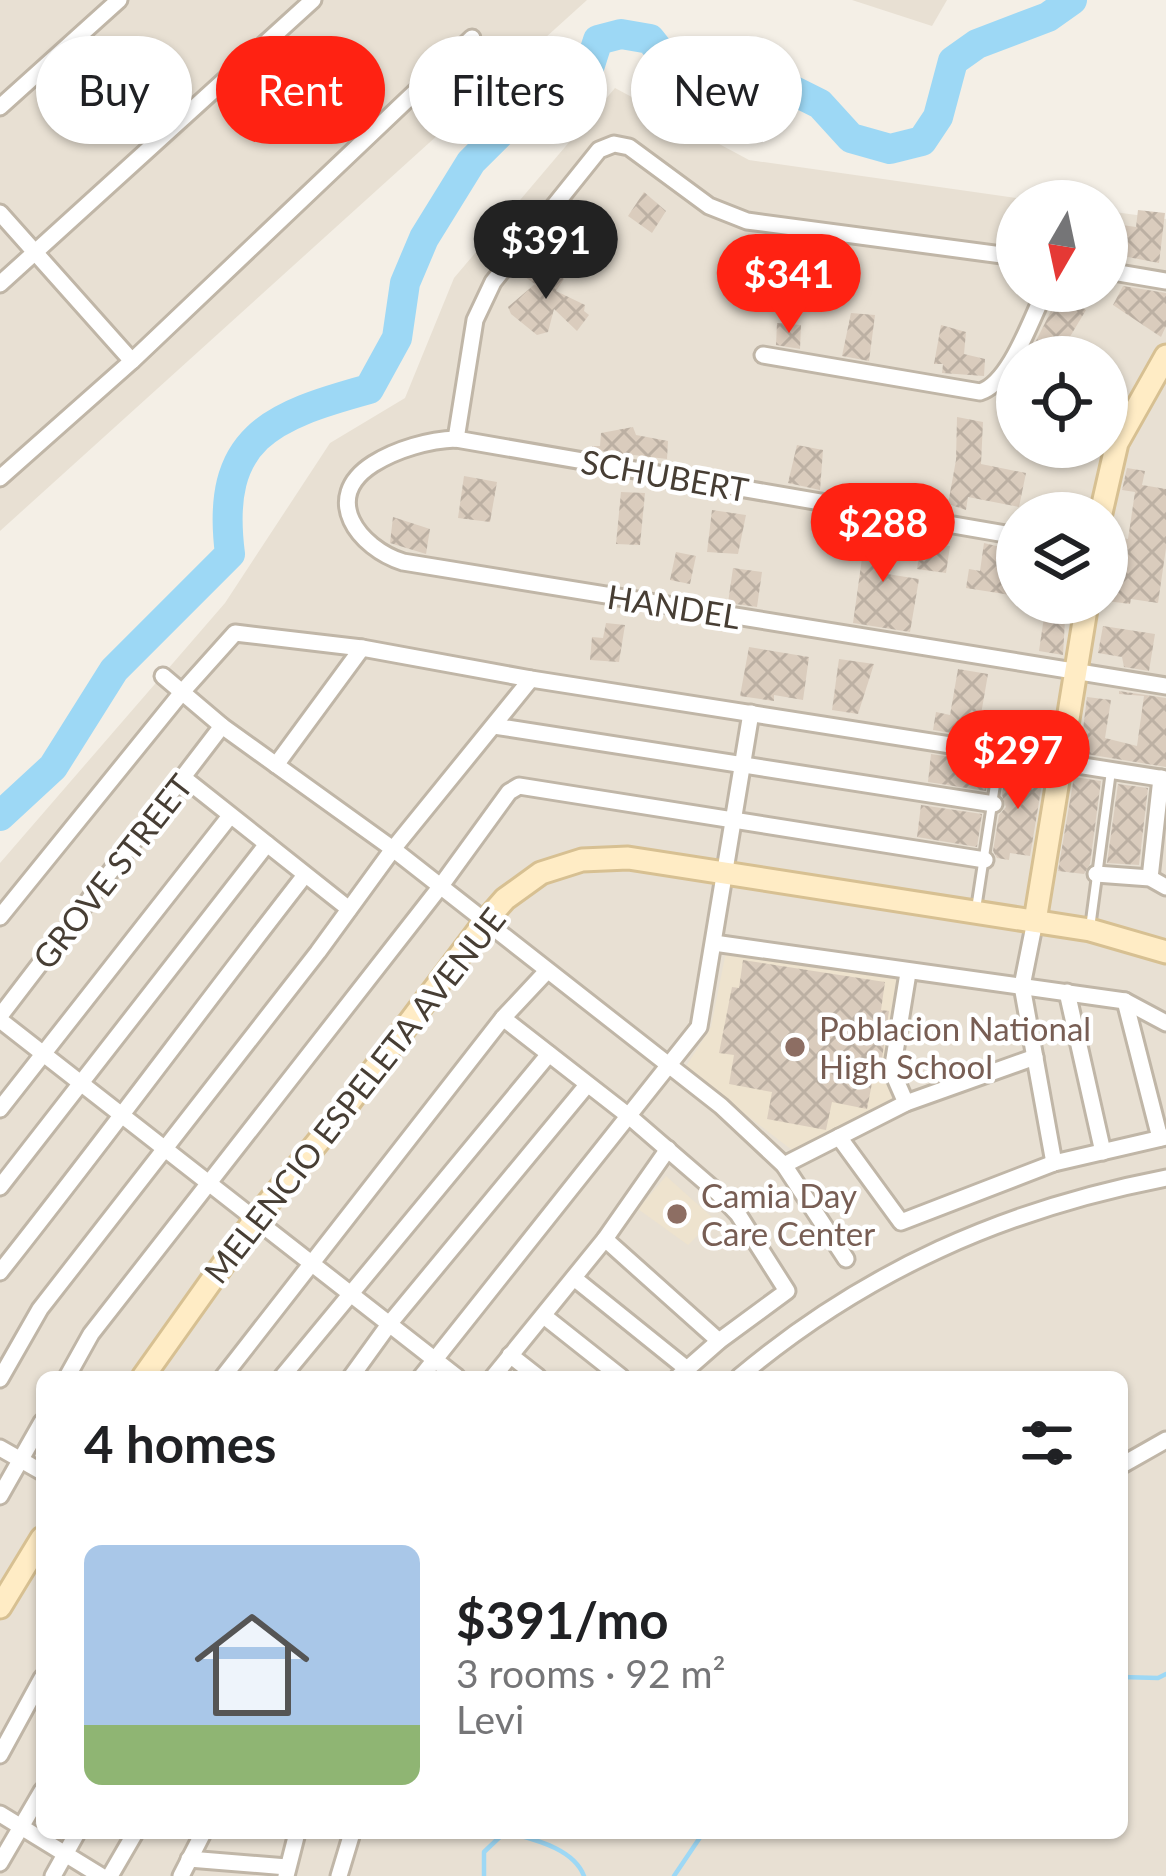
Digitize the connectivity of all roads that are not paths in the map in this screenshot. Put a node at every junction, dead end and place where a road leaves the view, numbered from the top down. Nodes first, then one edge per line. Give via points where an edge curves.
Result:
1 (119, 0) edge
2 (314, 0) edge
3 (409, 98) edge
4 (0, 106) edge
5 (0, 213) edge
6 (34, 252) junction
7 (996, 254) edge
8 (1128, 275) edge
9 (1166, 281) edge
10 (0, 284) edge
11 (1035, 312) edge
12 (763, 355) dead end
13 (1166, 356) edge
14 (132, 361) junction
15 (456, 439) junction
16 (0, 478) edge
17 (1106, 492) edge
18 (996, 532) edge
19 (1084, 624) edge
20 (362, 648) junction
21 (1077, 671) junction
22 (164, 676) dead end
23 (531, 679) junction
24 (1166, 686) edge
25 (183, 691) junction
26 (751, 713) junction
27 (222, 726) junction
28 (494, 726) junction
29 (1000, 752) junction
30 (1061, 761) junction
31 (276, 764) junction
32 (745, 766) junction
33 (1111, 770) junction
34 (184, 778) junction
35 (1164, 779) edge
36 (994, 804) junction
37 (230, 815) junction
38 (736, 821) junction
39 (1159, 835) edge
40 (267, 844) junction
41 (393, 849) junction
42 (985, 860) junction
43 (727, 871) junction
44 (1096, 874) junction
45 (305, 875) junction
46 (1150, 878) junction
47 (440, 887) junction
48 (1166, 887) edge
49 (349, 909) junction
50 (976, 911) junction
51 (0, 917) edge
52 (1035, 921) junction
53 (484, 923) junction
54 (1090, 930) junction
55 (714, 943) junction
56 (1166, 952) edge
57 (547, 971) junction
58 (908, 973) junction
59 (1022, 986) junction
60 (1067, 992) junction
61 (1125, 1001) junction
62 (0, 1018) edge
63 (502, 1018) junction
64 (1166, 1023) edge
65 (43, 1052) junction
66 (549, 1054) junction
67 (1035, 1058) junction
68 (668, 1066) junction
69 (82, 1085) junction
70 (587, 1085) junction
71 (906, 1103) junction
72 (0, 1109) edge
73 (123, 1117) junction
74 (630, 1117) junction
75 (839, 1137) junction
76 (1163, 1138) edge
77 (164, 1146) junction
78 (668, 1149) junction
79 (1103, 1152) junction
80 (1054, 1163) junction
81 (784, 1165) junction
82 (1166, 1178) edge
83 (212, 1182) junction
84 (0, 1187) edge
85 (256, 1218) junction
86 (604, 1239) junction
87 (846, 1259) dead end
88 (311, 1262) junction
89 (0, 1272) edge
90 (574, 1278) junction
91 (350, 1291) junction
92 (544, 1316) junction
93 (390, 1323) junction
94 (719, 1341) junction
95 (510, 1355) junction
96 (435, 1358) junction
97 (70, 1371) edge
98 (147, 1371) edge
99 (228, 1371) edge
100 (287, 1371) edge
101 (355, 1371) edge
102 (425, 1371) edge
103 (450, 1371) edge
104 (498, 1371) edge
105 (530, 1371) edge
106 (613, 1371) edge
107 (680, 1371) edge
108 (684, 1371) edge
109 (747, 1371) edge
110 (0, 1379) edge
111 (36, 1432) edge
112 (1166, 1440) edge
113 (0, 1448) edge
114 (21, 1459) junction
115 (1128, 1462) edge
116 (36, 1468) edge
117 (0, 1496) edge
118 (36, 1548) edge
119 (0, 1607) edge
120 (36, 1689) edge
121 (0, 1755) edge
122 (36, 1802) edge
123 (0, 1814) edge
124 (22, 1826) junction
125 (36, 1835) edge
126 (43, 1839) edge
127 (74, 1839) edge
128 (131, 1839) edge
129 (200, 1839) edge
130 (295, 1839) edge
131 (350, 1839) edge
132 (66, 1853) junction
133 (189, 1858) junction
134 (0, 1864) edge
135 (286, 1872) edge
136 (53, 1876) edge
137 (106, 1876) edge
138 (182, 1876) edge
139 (339, 1876) edge

1 - 4 street
2 - 6 street
3 - 14 street
5 - 6 street
6 - 10 street
6 - 14 street
7 - 15 street via 747,221 709,206 614,144 599,150 493,282 475,320
8 - 9 street
11 - 12 street via 1004,374 980,392
13 - 17 street via 1117,443
14 - 16 street
15 - 18 street, SCHUBERT
15 - 21 street, HANDEL via 431,440 372,464 357,479 348,512 375,550 414,564
19 - 21 street
20 - 23 street
20 - 25 street via 235,633
20 - 31 street
21 - 24 street, HANDEL
21 - 30 street
22 - 25 street
23 - 26 street
23 - 28 street
25 - 27 street
25 - 51 street
26 - 29 street
26 - 32 street
27 - 31 street
27 - 34 street, GROVE STREET
28 - 32 street
28 - 41 street
29 - 30 street
29 - 36 lane
30 - 33 street
30 - 52 street
31 - 41 street
32 - 36 street
32 - 38 street
33 - 35 street
33 - 44 lane
34 - 37 street
34 - 62 street, GROVE STREET
35 - 39 street
36 - 42 lane
37 - 40 street
37 - 65 street
38 - 42 street
38 - 43 street
38 - 47 street via 519,786
39 - 46 street
40 - 45 street
40 - 69 street
41 - 47 street
41 - 49 street
42 - 50 lane
43 - 50 street, MELENCIO ESPELETA AVENUE
43 - 53 street, MELENCIO ESPELETA AVENUE via 582,860 525,883
43 - 55 street
44 - 46 street
44 - 54 lane
45 - 49 street
45 - 73 street
46 - 48 street
47 - 53 street
47 - 83 street
49 - 77 street
50 - 52 street, MELENCIO ESPELETA AVENUE
52 - 54 street, MELENCIO ESPELETA AVENUE
52 - 59 street
53 - 57 street
53 - 85 street, MELENCIO ESPELETA AVENUE
54 - 56 street, MELENCIO ESPELETA AVENUE
55 - 58 street
55 - 68 street via 699,1027
57 - 63 street
57 - 68 street
58 - 59 street
58 - 71 street via 892,1071
59 - 60 street
59 - 67 street
60 - 61 street
60 - 79 street
61 - 64 street
61 - 76 street
62 - 65 street
63 - 66 street
63 - 88 street
65 - 69 street
65 - 72 street
66 - 70 street
66 - 91 street
67 - 71 street
67 - 80 street
68 - 74 street
68 - 81 street
69 - 73 street
69 - 84 street
70 - 74 street
70 - 93 street
71 - 75 street
73 - 77 street
73 - 89 street
74 - 78 street
74 - 96 street
75 - 80 street via 901,1222
75 - 81 street
76 - 79 street
77 - 83 street
77 - 110 street via 40,1309
78 - 86 street
78 - 94 street via 739,1214 787,1292
79 - 80 street
81 - 87 street
82 - 109 street via 963,1235 838,1305
83 - 85 street
83 - 97 street
85 - 88 street
85 - 98 street, MELENCIO ESPELETA AVENUE
86 - 90 street
86 - 94 street
88 - 91 street
88 - 99 street
90 - 92 street
90 - 107 street
91 - 93 street
91 - 100 street
92 - 95 street
92 - 106 street
93 - 96 street
93 - 101 street
94 - 108 street
95 - 104 street
95 - 105 street
96 - 102 street
96 - 103 street
111 - 114 street
112 - 115 street
113 - 114 street
114 - 116 street
114 - 117 street
118 - 119 street
120 - 121 street
122 - 124 street
123 - 124 street
124 - 125 street
124 - 134 street
126 - 132 street
127 - 132 street
128 - 137 street
129 - 133 street
130 - 135 street
131 - 139 street
132 - 136 street
132 - 137 street
133 - 135 street
133 - 138 street

